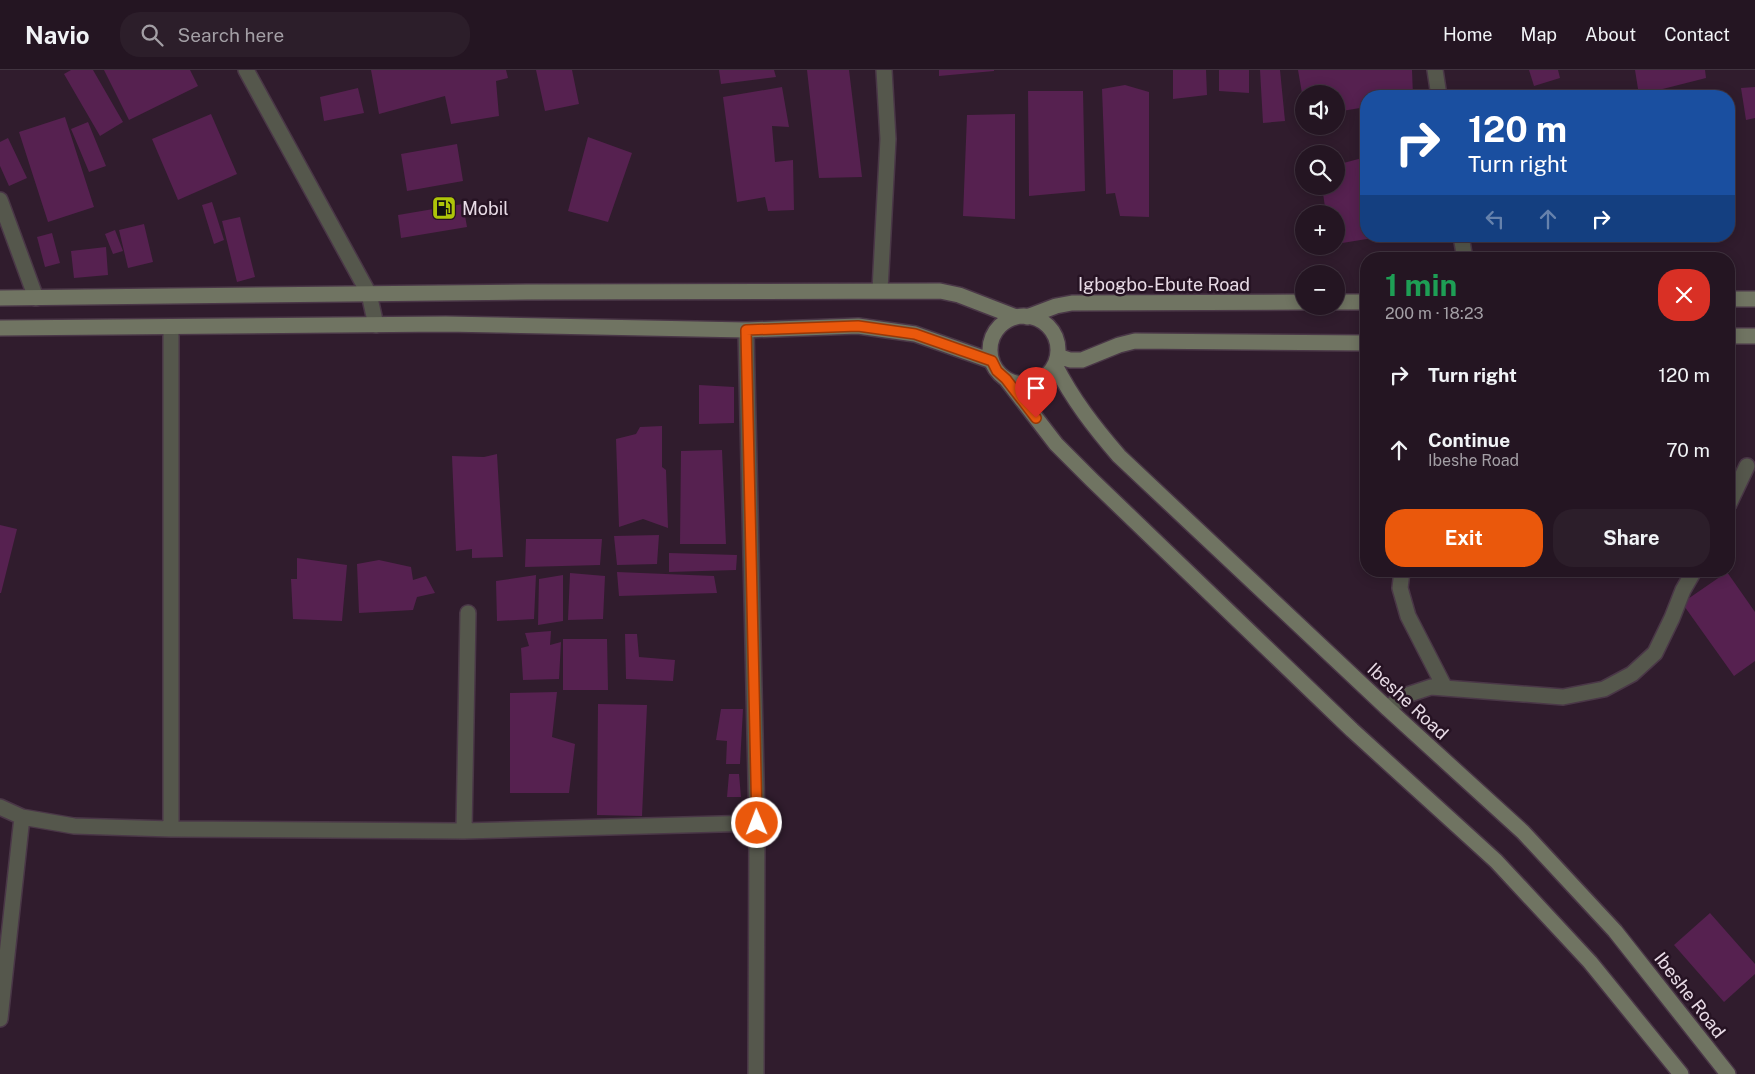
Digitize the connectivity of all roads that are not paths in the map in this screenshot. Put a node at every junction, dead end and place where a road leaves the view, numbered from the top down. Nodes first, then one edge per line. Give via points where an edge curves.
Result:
1 (246, 70) edge
2 (884, 70) edge
3 (1435, 70) edge
4 (1438, 90) edge
5 (0, 200) edge
6 (880, 290) junction
7 (369, 294) junction
8 (0, 298) edge
9 (36, 298) junction
10 (1735, 299) edge
11 (1755, 299) edge
12 (1295, 302) edge
13 (1345, 302) edge
14 (1360, 302) edge
15 (1022, 317) junction
16 (376, 325) junction
17 (171, 327) junction
18 (0, 328) edge
19 (746, 330) junction
20 (1735, 336) edge
21 (1755, 336) edge
22 (1360, 342) edge
23 (992, 361) junction
24 (1056, 361) junction
25 (1006, 379) junction
26 (1747, 466) dead end
27 (1735, 491) edge
28 (1401, 577) edge
29 (1690, 577) edge
30 (468, 613) dead end
31 (1445, 688) junction
32 (1387, 708) junction
33 (0, 806) edge
34 (22, 817) junction
35 (757, 823) junction
36 (171, 828) junction
37 (464, 831) junction
38 (0, 1019) edge
39 (756, 1074) edge
40 (1681, 1074) edge
41 (1728, 1074) edge

1 - 7 street
2 - 6 street via 888,139
3 - 4 street
5 - 9 street
6 - 7 main road
6 - 15 main road via 940,291
7 - 9 main road
7 - 16 street
8 - 9 main road
10 - 11 main road
12 - 15 main road, Igbogbo-Ebute Road via 1072,303
13 - 14 main road
15 - 23 main road via 1006,322 998,329 992,339
15 - 24 main road via 1038,319 1055,334 1058,345
16 - 17 main road
16 - 19 main road
17 - 18 main road
17 - 36 street
19 - 23 main road via 858,326 915,334
19 - 35 street
20 - 21 main road
22 - 24 main road via 1135,341 1082,360
23 - 25 main road
24 - 25 main road via 1039,381 1028,384
24 - 32 main road, Ibeshe Road via 1065,384 1088,419 1119,456
25 - 40 main road via 1056,444 1092,480 1352,730 1496,861 1590,962
26 - 27 street
28 - 31 street via 1400,588 1408,616
29 - 31 street via 1656,653 1632,674 1604,689 1563,697
30 - 37 street
31 - 32 street via 1431,687 1408,695
32 - 41 main road, Ibeshe Road via 1523,832 1616,931
33 - 34 street
34 - 36 street via 74,826
34 - 38 street
35 - 37 street
35 - 39 street
36 - 37 street

